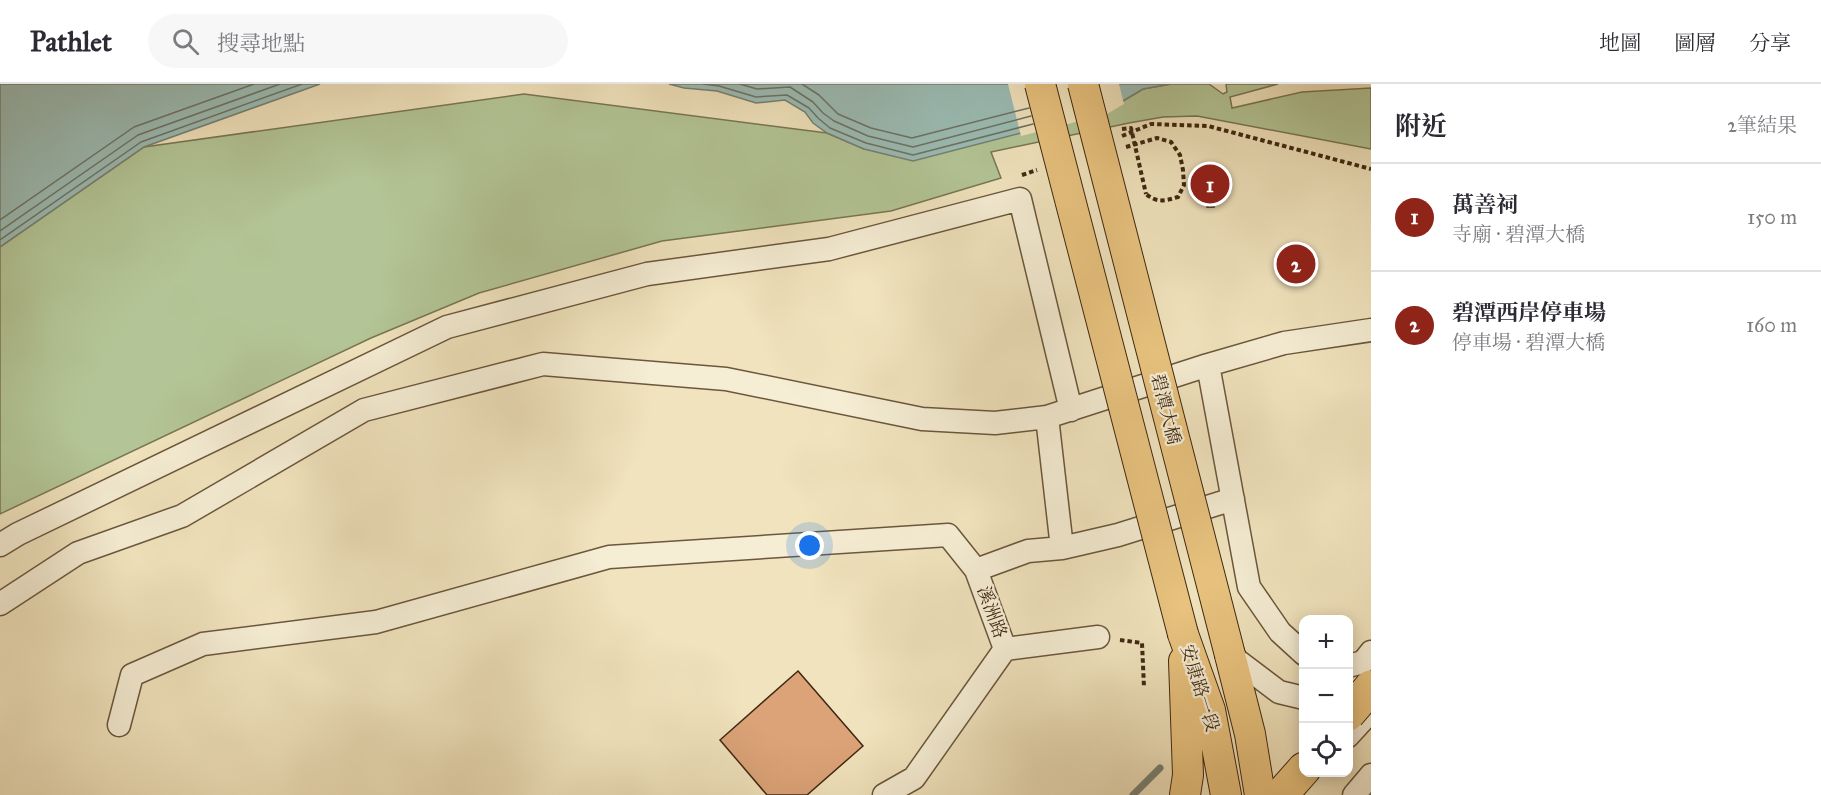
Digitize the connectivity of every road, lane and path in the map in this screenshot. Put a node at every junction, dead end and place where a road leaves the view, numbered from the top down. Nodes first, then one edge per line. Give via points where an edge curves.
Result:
1 (1040, 84) edge
2 (1083, 84) edge
3 (1122, 129) dead end
4 (1119, 137) dead end
5 (1126, 147) dead end
6 (1371, 170) edge
7 (1371, 330) edge
8 (1208, 365) junction
9 (1071, 410) junction
10 (1047, 417) junction
11 (1233, 499) junction
12 (0, 544) edge
13 (1062, 548) junction
14 (976, 570) junction
15 (0, 604) edge
16 (1183, 634) junction
17 (1098, 637) dead end
18 (1142, 643) dead end
19 (1005, 649) junction
20 (1299, 650) edge
21 (1371, 652) edge
22 (1230, 655) junction
23 (1353, 665) edge
24 (1144, 687) dead end
25 (1371, 687) edge
26 (1371, 696) edge
27 (1299, 697) edge
28 (1353, 698) edge
29 (1353, 708) edge
30 (1371, 711) edge
31 (119, 725) dead end
32 (1353, 731) edge
33 (1299, 775) edge
34 (1371, 775) edge
35 (1313, 777) edge
36 (884, 795) edge
37 (1185, 795) edge
38 (1226, 795) edge
39 (1260, 795) edge
40 (1281, 795) edge
41 (1299, 795) edge
42 (1354, 795) edge

1 - 16 main road, bridge
2 - 22 main road, 碧潭大橋, bridge
3 - 5 path, bridge via 1131,128 1133,136 1135,145 1146,194 1153,200 1178,197 1184,185 1183,170 1180,155 1171,142 1157,138 1136,144
4 - 6 path via 1151,124 1208,126
7 - 8 street via 1284,343
8 - 9 street
8 - 11 street
9 - 10 street
9 - 12 street via 1020,199 829,249 646,274 447,327
10 - 13 street
10 - 15 street via 995,423 922,419 726,379 543,364 364,410 182,516 78,553
11 - 13 street, 溪洲路
11 - 20 street via 1250,588 1280,633
13 - 14 street, 溪洲路 via 1028,551
14 - 19 street, 溪洲路
14 - 31 street via 948,535 609,557 376,622 202,644 132,675
16 - 37 main road, 安康路一段 via 1188,775
16 - 38 main road, 安康路一段 via 1210,710
17 - 19 street
18 - 24 path
19 - 36 street, 溪洲路 via 914,778
21 - 23 street via 1363,662
22 - 27 street via 1278,692
22 - 39 main road, 碧潭大橋 via 1250,734
25 - 29 highway, bridge
26 - 28 street
30 - 32 street
33 - 40 highway
34 - 42 street
35 - 41 street

